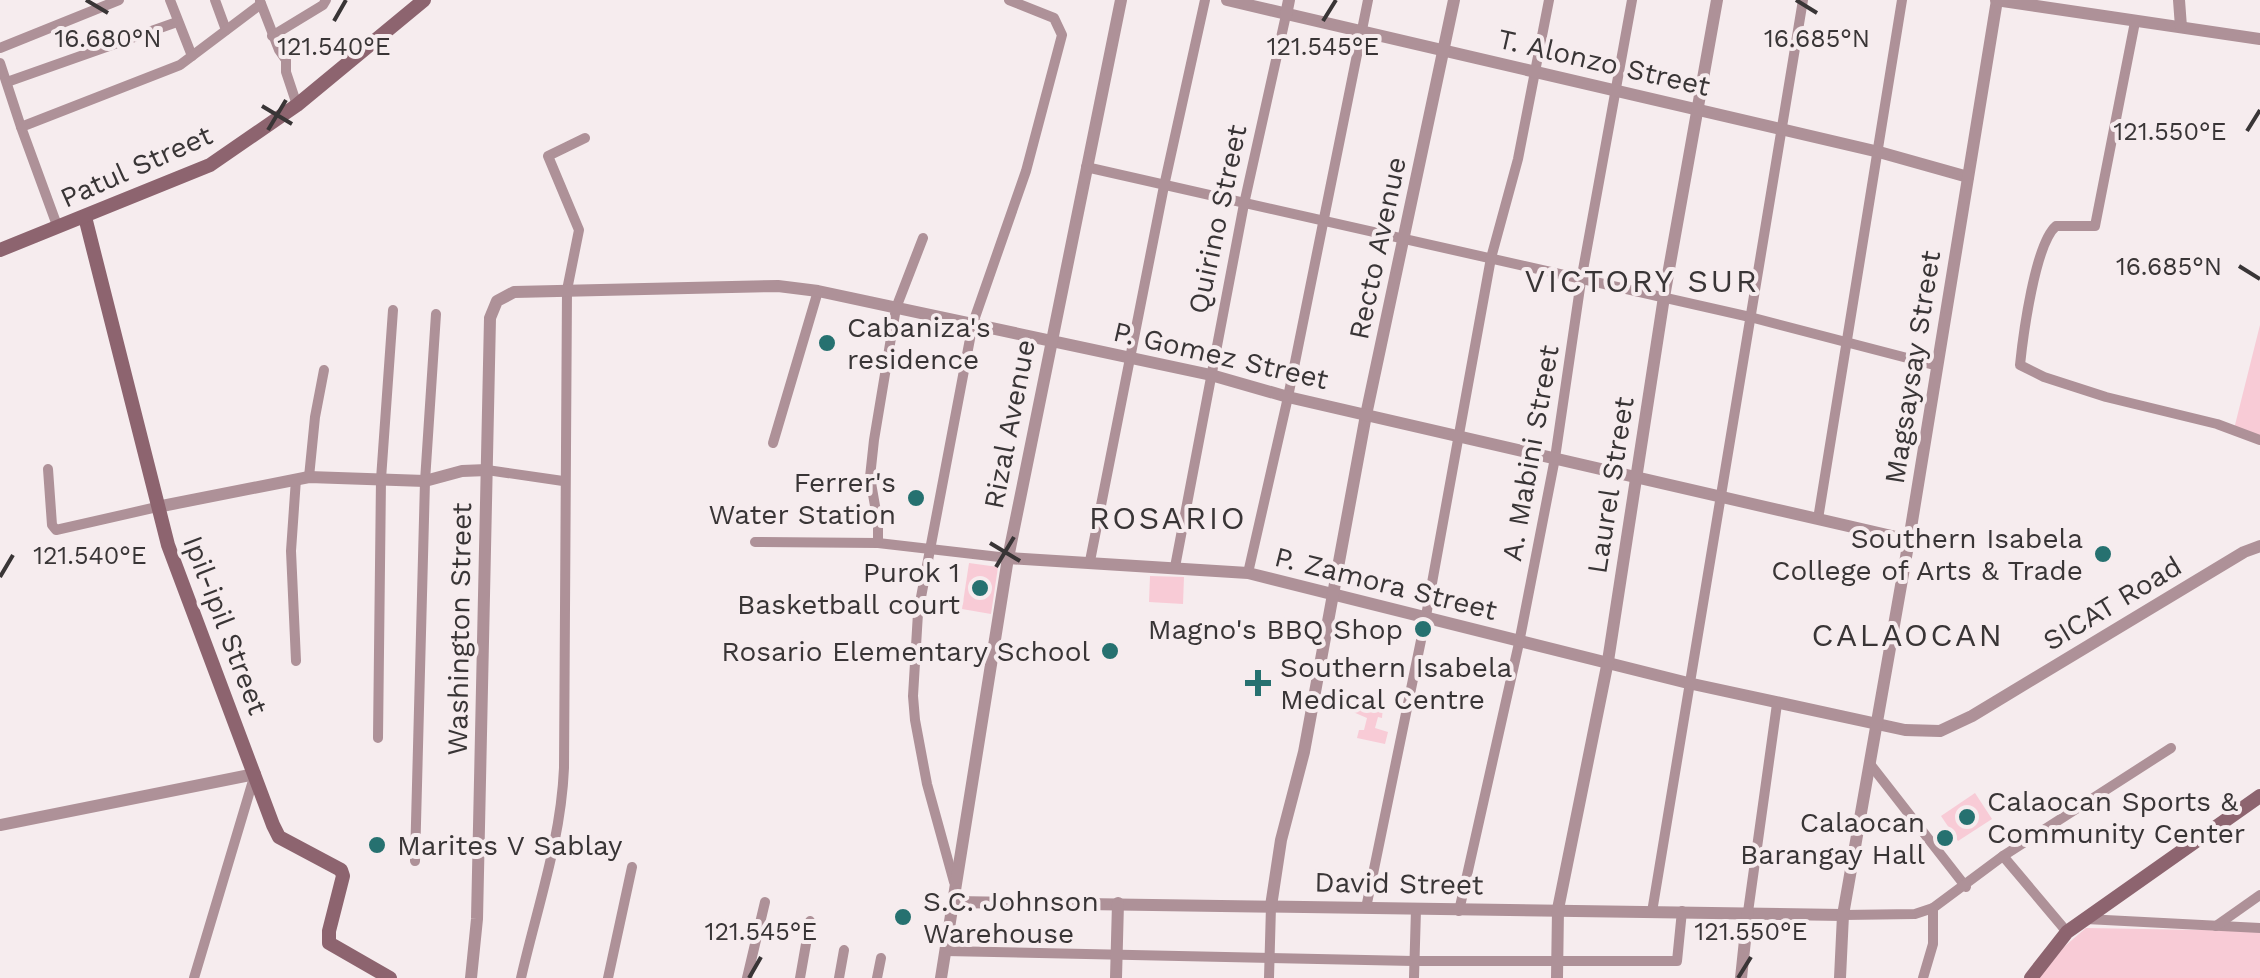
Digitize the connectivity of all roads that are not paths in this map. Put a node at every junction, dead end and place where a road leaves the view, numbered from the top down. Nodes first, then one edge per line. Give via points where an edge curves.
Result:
1 (119, 0) edge
2 (170, 0) edge
3 (216, 0) edge
4 (326, 0) edge
5 (424, 0) edge
6 (1009, 0) edge
7 (1121, 0) edge
8 (1206, 0) edge
9 (1227, 0) edge
10 (1289, 0) edge
11 (1368, 0) edge
12 (1454, 0) edge
13 (1549, 0) edge
14 (1632, 0) edge
15 (1718, 0) edge
16 (1803, 0) edge
17 (1902, 0) edge
18 (1996, 0) edge
19 (2178, 0) edge
20 (260, 2) edge
21 (2078, 7) edge
22 (1286, 15) junction
23 (177, 22) junction
24 (2135, 22) junction
25 (2181, 27) junction
26 (226, 30) junction
27 (1362, 32) junction
28 (2259, 34) edge
29 (272, 36) junction
30 (0, 48) edge
31 (1444, 50) junction
32 (192, 56) junction
33 (0, 63) edge
34 (1537, 72) junction
35 (7, 82) junction
36 (1616, 90) junction
37 (297, 105) junction
38 (1697, 109) junction
39 (22, 127) junction
40 (1782, 130) junction
41 (585, 138) dead end
42 (1879, 152) junction
43 (1086, 167) junction
44 (1968, 177) junction
45 (1164, 186) junction
46 (1244, 204) junction
47 (85, 217) junction
48 (1324, 222) junction
49 (58, 228) junction
50 (923, 238) dead end
51 (1404, 241) junction
52 (0, 250) edge
53 (1492, 258) junction
54 (1581, 281) junction
55 (566, 290) junction
56 (514, 292) joint
57 (818, 292) junction
58 (1664, 297) junction
59 (896, 308) junction
60 (393, 310) dead end
61 (436, 314) dead end
62 (1750, 316) junction
63 (972, 323) junction
64 (1050, 342) junction
65 (1846, 342) junction
66 (1131, 359) junction
67 (1938, 366) junction
68 (324, 370) dead end
69 (1211, 375) junction
70 (1288, 397) junction
71 (1366, 414) junction
72 (1456, 436) junction
73 (2260, 440) edge
74 (773, 443) dead end
75 (1555, 458) junction
76 (48, 469) dead end
77 (487, 470) junction
78 (302, 478) junction
79 (1637, 478) junction
80 (381, 479) junction
81 (425, 481) junction
82 (563, 481) junction
83 (1720, 496) junction
84 (157, 507) junction
85 (1818, 519) junction
86 (1909, 540) junction
87 (755, 542) dead end
88 (878, 543) junction
89 (2260, 546) edge
90 (928, 550) junction
91 (1008, 558) junction
92 (1090, 562) junction
93 (1175, 566) junction
94 (1248, 574) junction
95 (1332, 593) junction
96 (1426, 616) junction
97 (1519, 643) junction
98 (296, 661) dead end
99 (1608, 662) junction
100 (1688, 683) junction
101 (1777, 704) junction
102 (1877, 723) junction
103 (378, 738) dead end
104 (2172, 748) dead end
105 (1870, 764) junction
106 (255, 774) junction
107 (2260, 796) edge
108 (0, 825) edge
109 (2004, 856) junction
110 (416, 861) dead end
111 (632, 868) dead end
112 (1966, 887) junction
113 (955, 894) junction
114 (2260, 896) edge
115 (765, 902) dead end
116 (1118, 903) junction
117 (1271, 906) junction
118 (1366, 908) junction
119 (1934, 908) junction
120 (1416, 909) junction
121 (1558, 909) junction
122 (1460, 910) junction
123 (1682, 911) junction
124 (1652, 912) junction
125 (1748, 912) junction
126 (1843, 915) junction
127 (2086, 919) junction
128 (810, 922) dead end
129 (2215, 927) junction
130 (2260, 928) edge
131 (2067, 932) junction
132 (844, 950) dead end
133 (945, 951) junction
134 (1117, 956) junction
135 (1270, 957) junction
136 (880, 958) dead end
137 (1414, 962) junction
138 (1556, 962) junction
139 (194, 978) edge
140 (390, 978) edge
141 (471, 978) edge
142 (521, 978) edge
143 (608, 978) edge
144 (746, 978) edge
145 (800, 978) edge
146 (839, 978) edge
147 (877, 978) edge
148 (941, 978) edge
149 (1116, 978) edge
150 (1270, 978) edge
151 (1414, 978) edge
152 (1557, 978) edge
153 (1741, 978) edge
154 (1840, 978) edge
155 (1923, 978) edge
156 (2031, 978) edge

1 - 30 street
2 - 23 street
3 - 26 street
4 - 29 street
5 - 37 main road, Patul Street
6 - 63 street via 1054,18 1062,35 1026,171
7 - 43 street, Rizal Avenue
8 - 45 street
9 - 22 street, T. Alonzo Street
10 - 22 street, Quirino Street
11 - 27 street
12 - 31 street, Recto Avenue
13 - 34 street
14 - 36 street, A. Mabini Street
15 - 38 street, Laurel Street
16 - 40 street
17 - 42 street
18 - 21 street
18 - 44 street, Magsaysay Street
19 - 25 street
20 - 26 street
20 - 29 street
21 - 24 street
22 - 27 street, T. Alonzo Street
22 - 46 street, Quirino Street
23 - 32 street
23 - 35 street
24 - 25 street
24 - 73 street via 2095,226 2056,226 2044,240 2020,365
25 - 28 street
26 - 32 street
27 - 31 street, T. Alonzo Street
27 - 48 street
29 - 37 street
31 - 34 street, T. Alonzo Street
31 - 51 street, Recto Avenue
32 - 39 street
33 - 35 street
34 - 36 street, T. Alonzo Street
34 - 53 street
35 - 39 street
36 - 38 street, T. Alonzo Street
36 - 54 street, A. Mabini Street
37 - 47 main road, Patul Street via 210,165
38 - 40 street, T. Alonzo Street
38 - 58 street, Laurel Street
39 - 49 street
40 - 42 street, T. Alonzo Street
40 - 62 street
41 - 55 street via 548,156 580,230
42 - 44 street, T. Alonzo Street
42 - 65 street
43 - 45 street
43 - 64 street, Rizal Avenue
44 - 67 street, Magsaysay Street
45 - 46 street
45 - 66 street
46 - 48 street
46 - 69 street, Quirino Street
47 - 49 main road, Patul Street
47 - 84 main road, Ipil-ipil Street
48 - 51 street
48 - 70 street
49 - 52 main road, Patul Street
50 - 59 street
51 - 53 street
51 - 71 street, Recto Avenue
53 - 54 street
53 - 72 street
54 - 58 street
54 - 75 street, A. Mabini Street
55 - 56 street, P. Gomez Street
55 - 57 street, P. Gomez Street via 778,286
55 - 82 street
56 - 77 street, Washington Street via 497,301 490,318
57 - 59 street, P. Gomez Street
57 - 74 street
58 - 62 street
58 - 79 street, Laurel Street
59 - 63 street, P. Gomez Street
59 - 88 street via 870,478
60 - 80 street
61 - 81 street
62 - 65 street
62 - 83 street
63 - 64 street, P. Gomez Street
63 - 90 street
64 - 66 street, P. Gomez Street
64 - 91 street, Rizal Avenue
65 - 67 street
65 - 85 street
66 - 69 street, P. Gomez Street
66 - 92 street
67 - 86 street, Magsaysay Street
68 - 78 street
69 - 70 street, P. Gomez Street
69 - 93 street, Quirino Street
70 - 71 street, P. Gomez Street
70 - 94 street
71 - 72 street, P. Gomez Street
71 - 95 street, Recto Avenue
72 - 75 street, P. Gomez Street
72 - 96 street
75 - 79 street, P. Gomez Street
75 - 97 street, A. Mabini Street
76 - 84 street via 56,530
77 - 81 street
77 - 82 street
77 - 141 street, Washington Street
78 - 80 street
78 - 84 street
78 - 98 street via 290,552
79 - 83 street, P. Gomez Street
79 - 99 street, Laurel Street
80 - 81 street
80 - 103 street
81 - 110 street
82 - 142 street via 563,805
83 - 85 street, P. Gomez Street
83 - 100 street
84 - 106 main road, Ipil-ipil Street
85 - 86 street, P. Gomez Street
86 - 102 street, Magsaysay Street
87 - 88 street, P. Zamora Street
88 - 90 street, P. Zamora Street
89 - 102 street, SICAT Road via 1940,731
90 - 91 street, P. Zamora Street
90 - 113 street via 913,696
91 - 92 street, P. Zamora Street
91 - 113 street, Rizal Avenue
92 - 93 street, P. Zamora Street
93 - 94 street, P. Zamora Street
94 - 95 street, P. Zamora Street
95 - 96 street, P. Zamora Street
95 - 117 street, Recto Avenue
96 - 97 street, P. Zamora Street
96 - 118 street
97 - 99 street, P. Zamora Street
97 - 122 street, A. Mabini Street
99 - 100 street, P. Zamora Street
99 - 121 street, Laurel Street
100 - 101 street, P. Zamora Street
100 - 124 street
101 - 102 street, P. Zamora Street
101 - 125 street
102 - 105 street, Magsaysay Street
104 - 109 street
105 - 112 street
105 - 126 street, Magsaysay Street
106 - 108 street
106 - 139 street
106 - 140 main road, Ipil-ipil Street via 279,836 343,876 329,943
107 - 127 main road
109 - 112 street
109 - 131 street
111 - 143 street
112 - 119 street
113 - 116 street, David Street
113 - 133 street, Rizal Avenue
114 - 129 street
115 - 144 street
116 - 117 street, David Street
116 - 134 street
117 - 118 street, David Street
117 - 135 street, Recto Avenue
118 - 120 street, David Street
119 - 126 street
119 - 155 street
120 - 122 street, David Street
120 - 137 street
121 - 122 street, David Street
121 - 124 street, David Street
121 - 138 street, Laurel Street
123 - 124 street, David Street
123 - 125 street, David Street
123 - 138 street via 1677,961
125 - 126 street, David Street
125 - 153 street
126 - 154 street, Magsaysay Street
127 - 129 street
127 - 131 main road
128 - 145 street
129 - 130 street
131 - 156 main road
132 - 146 street
133 - 134 street
133 - 148 street, Rizal Avenue
134 - 135 street
134 - 149 street
135 - 137 street
135 - 150 street, Recto Avenue
136 - 147 street
137 - 138 street
137 - 151 street
138 - 152 street, Laurel Street

